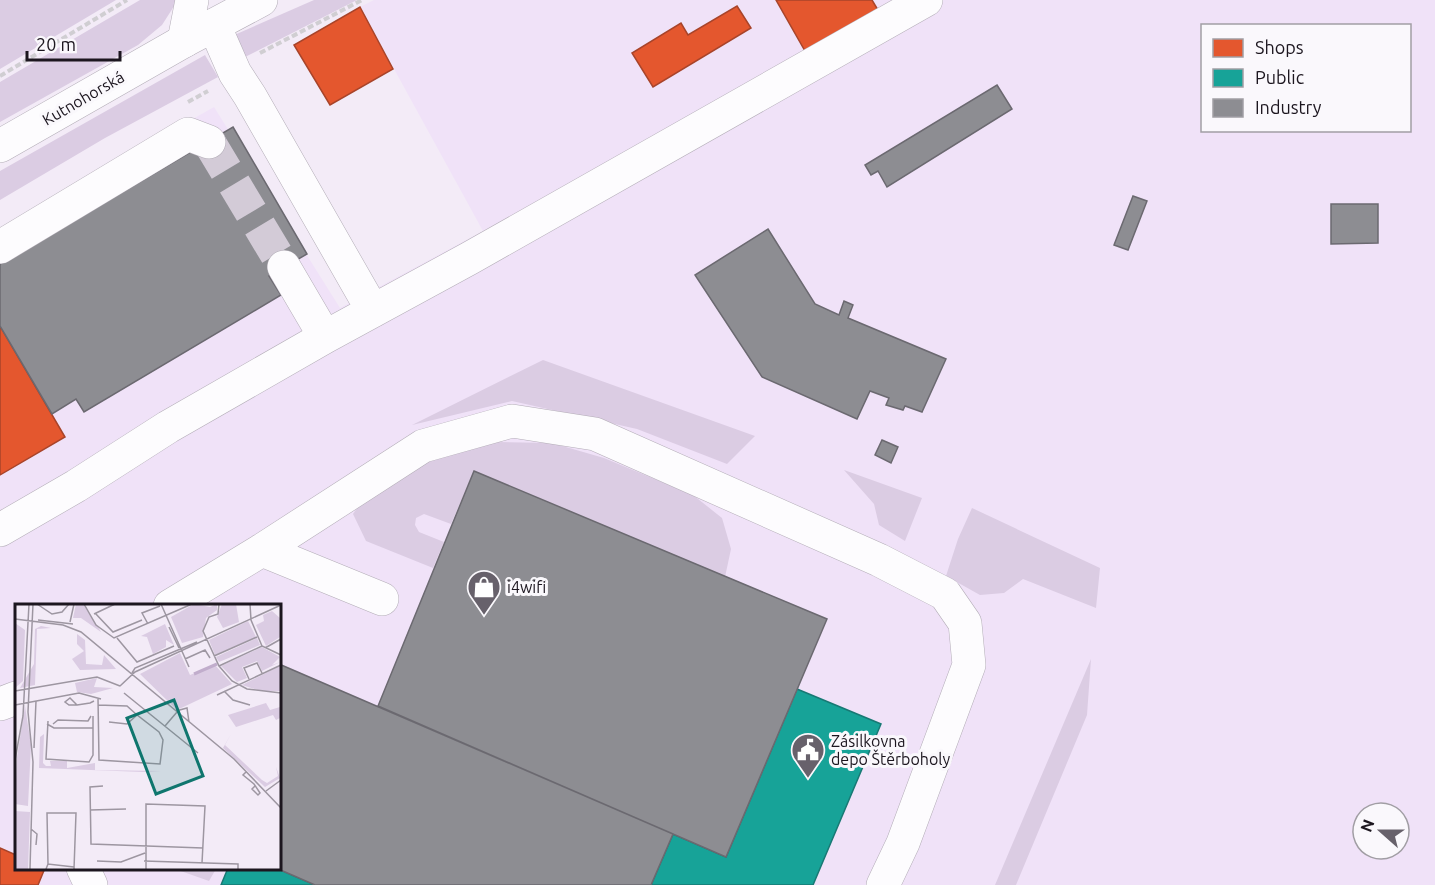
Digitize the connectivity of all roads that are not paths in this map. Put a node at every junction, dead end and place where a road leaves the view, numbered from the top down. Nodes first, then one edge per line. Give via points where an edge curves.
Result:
1 (192, 0) edge
2 (261, 0) edge
3 (926, 0) edge
4 (214, 25) junction
5 (184, 41) junction
6 (209, 142) dead end
7 (0, 146) edge
8 (0, 247) edge
9 (284, 267) tunnel mouth
10 (373, 311) junction
11 (324, 337) junction
12 (0, 530) edge
13 (262, 550) junction
14 (381, 599) dead end
15 (173, 604) edge
16 (15, 698) edge
17 (0, 704) edge
18 (85, 870) edge
19 (92, 885) edge
20 (883, 885) edge

1 - 5 main road
2 - 4 main road, Kutnohorská
3 - 10 main road
4 - 5 main road, Kutnohorská
4 - 10 main road via 234,73
5 - 7 main road, Kutnohorská
6 - 8 main road via 188,135
9 - 11 main road
10 - 11 main road
11 - 12 main road
13 - 14 main road
13 - 15 main road
13 - 20 main road via 423,446 512,421 596,434 879,560 945,594 965,623 969,665 903,843
16 - 17 main road
18 - 19 main road

